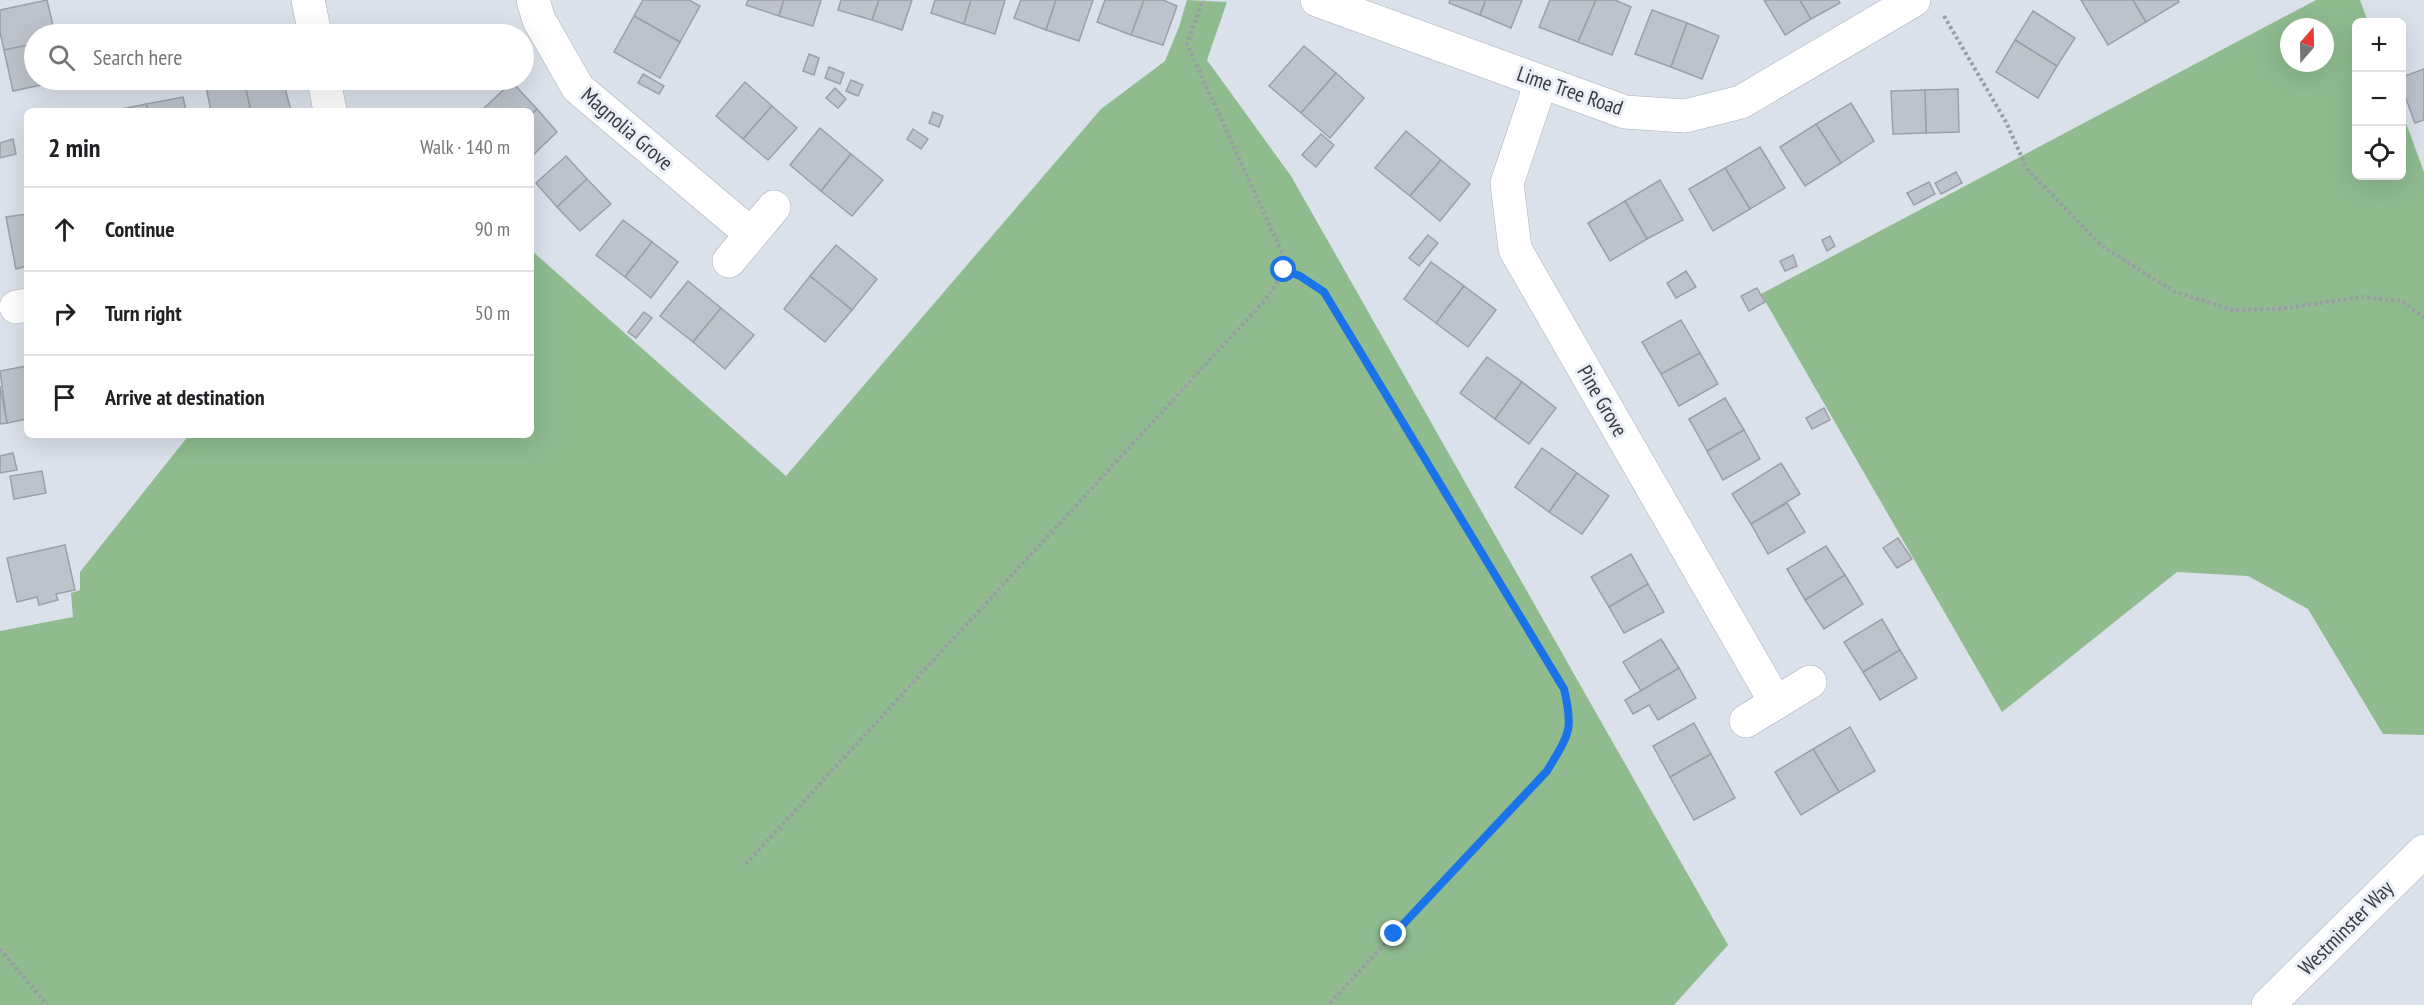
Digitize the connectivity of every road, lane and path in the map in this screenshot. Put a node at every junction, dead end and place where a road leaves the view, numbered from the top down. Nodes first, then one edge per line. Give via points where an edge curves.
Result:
1 (308, 0) edge
2 (533, 0) edge
3 (1203, 0) edge
4 (1334, 3) edge
5 (1927, 5) edge
6 (313, 24) edge
7 (1541, 82) junction
8 (326, 90) edge
9 (329, 108) edge
10 (774, 207) dead end
11 (751, 234) junction
12 (729, 261) dead end
13 (1284, 270) junction
14 (2424, 318) edge
15 (1810, 682) dead end
16 (1776, 703) junction
17 (1746, 721) dead end
18 (2424, 851) edge
19 (746, 864) dead end
20 (0, 949) edge
21 (47, 1005) edge
22 (1328, 1005) edge
23 (2268, 1005) edge

1 - 6 street
2 - 11 street, Magnolia Grove via 539,21 578,88
3 - 13 path via 1187,44 1288,266
4 - 7 street, Lime Tree Road
5 - 7 street, Lime Tree Road via 1742,102 1685,116 1625,112
5 - 14 path via 2006,122 2027,169 2102,246 2173,291 2232,310 2280,309 2362,297 2402,301
7 - 16 street, Pine Grove via 1507,183 1515,249
8 - 9 street
10 - 11 street
11 - 12 street
13 - 19 path via 1265,300
13 - 22 path via 1324,292 1564,689 1571,720 1564,742 1547,771
15 - 16 street
16 - 17 street
18 - 23 street, Westminster Way
20 - 21 path

